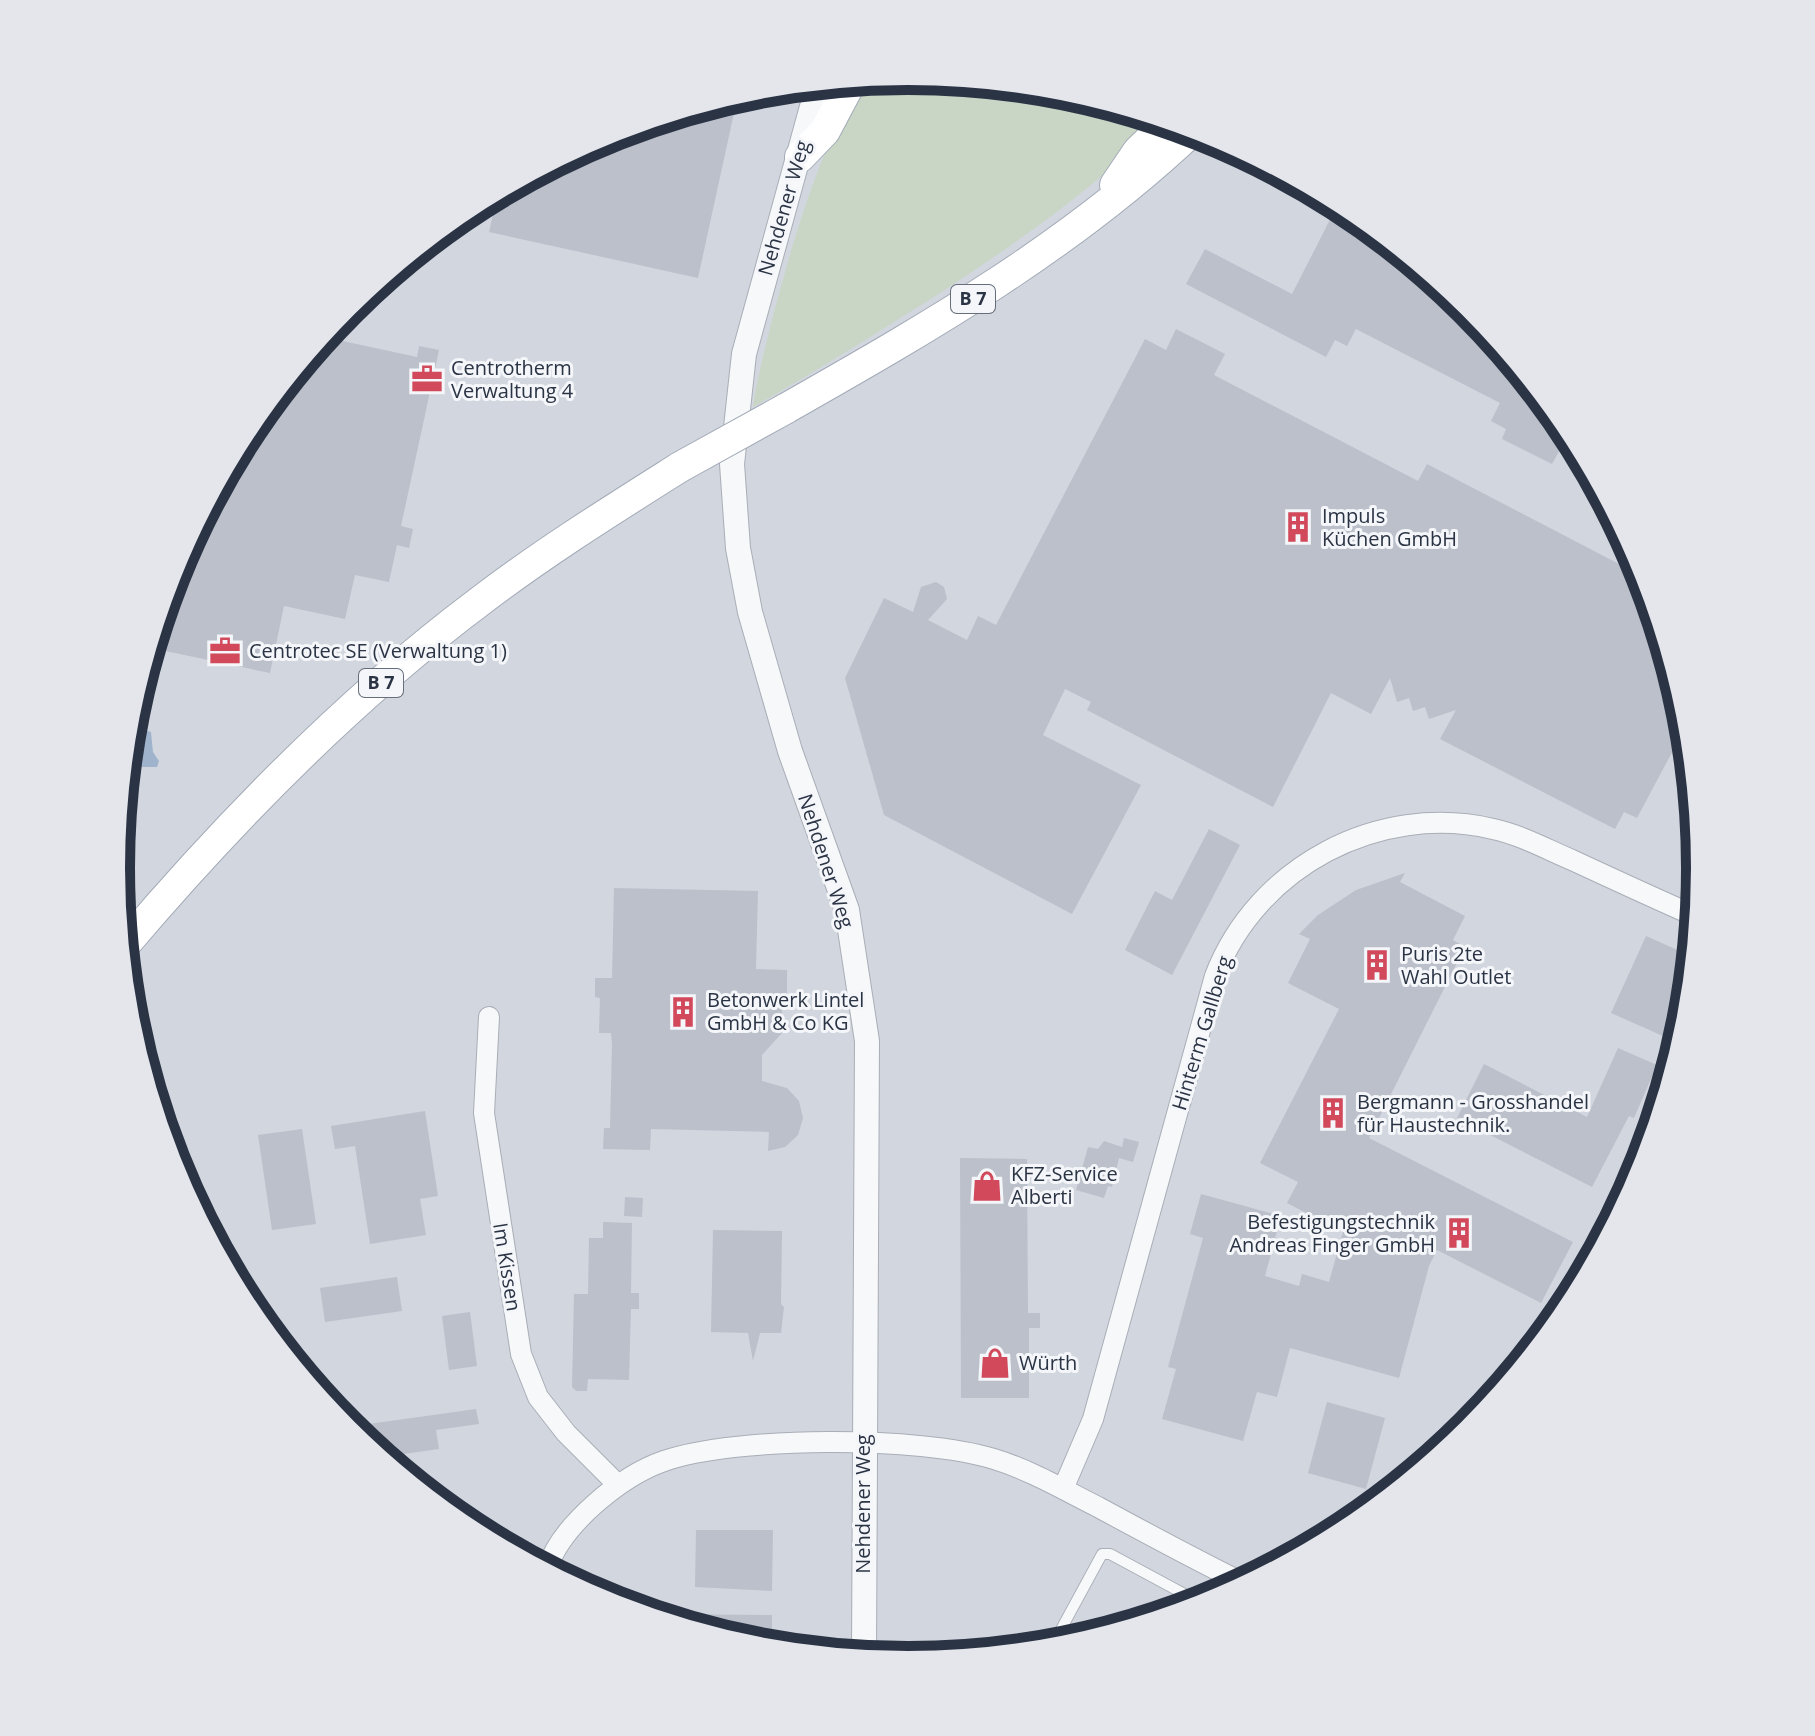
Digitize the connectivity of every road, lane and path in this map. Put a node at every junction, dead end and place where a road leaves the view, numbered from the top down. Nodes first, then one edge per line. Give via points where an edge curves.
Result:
1 (845, 93) edge
2 (815, 96) edge
3 (1159, 131) edge
4 (1181, 140) edge
5 (800, 157) junction
6 (1096, 213) junction
7 (1684, 911) edge
8 (133, 935) edge
9 (489, 1017) dead end
10 (863, 1443) junction
11 (617, 1484) junction
12 (1063, 1489) junction
13 (550, 1559) edge
14 (1230, 1576) edge
15 (1185, 1595) edge
16 (1060, 1631) edge
17 (864, 1644) edge

1 - 5 main road via 825,131
2 - 5 street, Nehdener Weg
3 - 6 main road, B 7 via 1138,151
4 - 6 main road, B 7
5 - 10 street, Nehdener Weg via 744,354 732,464 734,505 765,671 847,910 867,1041
6 - 8 main road, B 7, bridge via 984,293 680,467 478,602 353,707 244,811
7 - 12 street, Hinterm Gallberg via 1520,837 1457,823 1407,825 1353,839 1327,850 1274,887 1237,931 1215,976 1093,1419
9 - 11 street, Im Kissen via 484,1113 521,1354 538,1397
10 - 11 street via 721,1449 664,1461
10 - 12 street via 975,1453
10 - 17 street, Nehdener Weg
11 - 13 street via 583,1516
12 - 14 street
15 - 16 lane via 1102,1554

